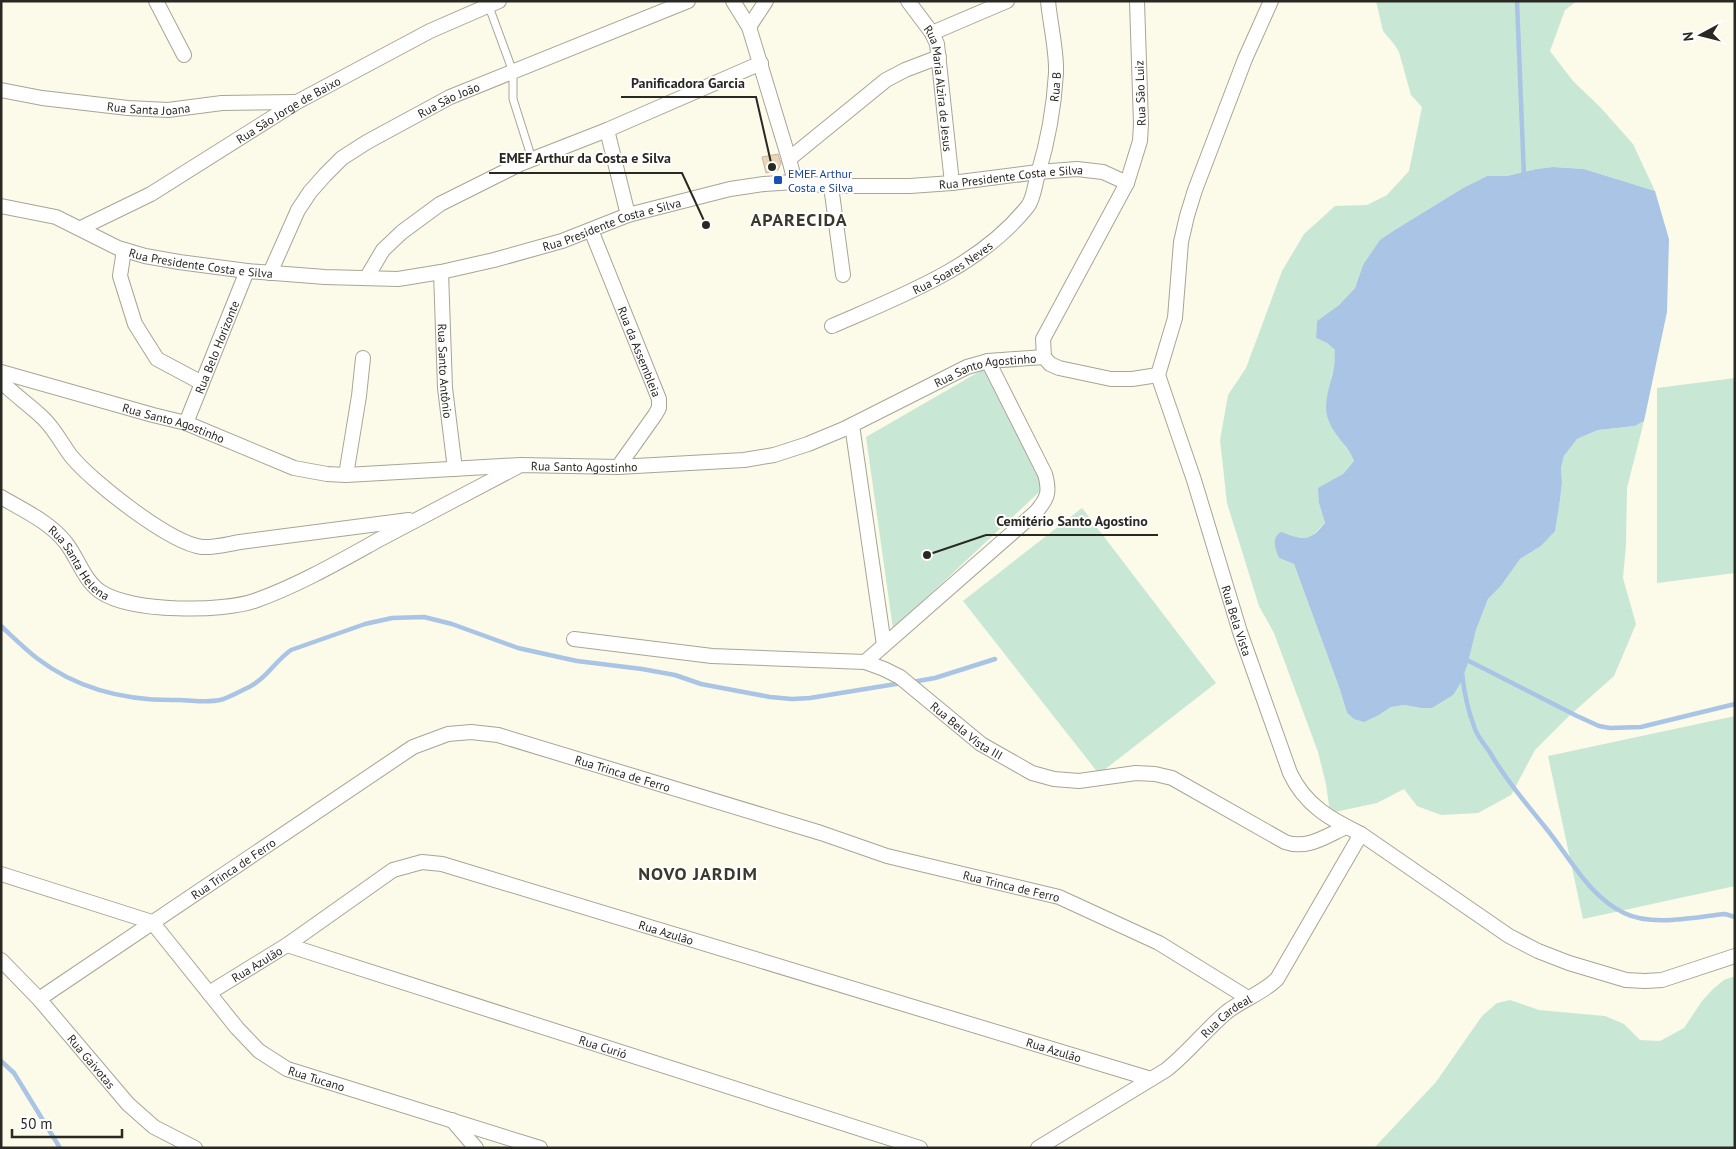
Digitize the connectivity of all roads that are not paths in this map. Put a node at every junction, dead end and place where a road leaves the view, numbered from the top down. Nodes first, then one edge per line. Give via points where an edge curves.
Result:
1 (156, 1) edge
2 (688, 1) edge
3 (733, 1) edge
4 (766, 1) edge
5 (908, 1) edge
6 (1007, 1) edge
7 (1048, 1) edge
8 (1137, 1) edge
9 (1271, 1) edge
10 (491, 3) edge
11 (749, 27) junction
12 (932, 33) junction
13 (184, 55) dead end
14 (939, 57) junction
15 (761, 63) junction
16 (513, 72) junction
17 (1, 90) edge
18 (297, 102) junction
19 (607, 130) junction
20 (532, 159) junction
21 (789, 159) junction
22 (1038, 172) junction
23 (795, 182) junction
24 (1127, 182) junction
25 (952, 183) junction
26 (831, 186) junction
27 (1, 206) edge
28 (628, 215) junction
29 (81, 228) junction
30 (591, 230) junction
31 (124, 250) junction
32 (247, 271) junction
33 (441, 272) junction
34 (270, 273) junction
35 (843, 275) dead end
36 (367, 277) junction
37 (832, 326) dead end
38 (1044, 357) junction
39 (363, 358) dead end
40 (988, 362) junction
41 (1, 372) edge
42 (1158, 375) junction
43 (1, 381) edge
44 (202, 383) junction
45 (186, 422) junction
46 (852, 425) junction
47 (520, 465) junction
48 (618, 467) junction
49 (454, 469) junction
50 (346, 475) junction
51 (1, 497) edge
52 (417, 519) junction
53 (574, 639) dead end
54 (884, 645) junction
55 (865, 662) junction
56 (1346, 827) junction
57 (1361, 834) junction
58 (1, 874) edge
59 (152, 922) junction
60 (287, 945) junction
61 (1735, 956) edge
62 (1, 960) edge
63 (209, 993) junction
64 (1248, 998) junction
65 (39, 999) junction
66 (1151, 1079) junction
67 (450, 1119) junction
68 (195, 1148) edge
69 (476, 1148) edge
70 (540, 1148) edge
71 (920, 1148) edge
72 (1038, 1148) edge

1 - 13 street
2 - 16 street, Rua São João
3 - 11 street
4 - 11 street
5 - 12 street, Rua Maria Alzira de Jesus
6 - 12 street
7 - 22 street, Rua B via 1056,71 1052,115
8 - 24 street, Rua São Luiz via 1141,124 1140,141
9 - 42 street via 1245,60 1190,207 1181,242 1175,318
10 - 16 lane
10 - 18 street, Rua São Jorge de Baixo via 430,31
11 - 15 street
12 - 14 street, Rua Maria Alzira de Jesus
14 - 21 street via 886,80
14 - 25 street, Rua Maria Alzira de Jesus
15 - 19 street
15 - 21 street
16 - 20 lane via 513,99
16 - 34 street, Rua São João via 450,97 342,158 325,174 298,210
17 - 18 street, Rua Santa Joana via 42,98 168,110 222,103
18 - 29 street, Rua São Jorge de Baixo via 151,194
19 - 20 street
19 - 28 street
20 - 36 street via 440,204 383,250
21 - 23 street
22 - 24 street, Rua Presidente Costa e Silva via 1077,169 1103,172
22 - 25 street, Rua Presidente Costa e Silva
22 - 37 street, Rua Soares Neves via 1029,204 1002,233 966,261 924,286
23 - 26 street, Rua Presidente Costa e Silva
23 - 28 street, Rua Presidente Costa e Silva via 730,189
24 - 38 street via 1043,339
25 - 26 street, Rua Presidente Costa e Silva
26 - 35 street
27 - 29 street, Rua Presidente Costa e Silva via 56,217
28 - 30 street, Rua Presidente Costa e Silva
29 - 31 street, Rua Presidente Costa e Silva
30 - 33 street, Rua Presidente Costa e Silva via 494,260
30 - 48 street, Rua da Assembleia via 659,399 655,415
31 - 32 street, Rua Presidente Costa e Silva
31 - 44 street via 120,276 135,324 157,359
32 - 34 street, Rua Presidente Costa e Silva
32 - 44 street, Rua Belo Horizonte
33 - 36 street, Rua Presidente Costa e Silva via 398,279
33 - 49 street, Rua Santo Antônio via 444,388
34 - 36 street, Rua Presidente Costa e Silva
38 - 40 street, Rua Santo Agostinho
38 - 42 street, Rua Santo Agostinho via 1059,368 1111,379
39 - 50 street
40 - 46 street, Rua Santo Agostinho via 967,367
40 - 54 street via 1046,474 1049,488 1044,502
41 - 45 street, Rua Santo Agostinho
42 - 56 street, Rua Bela Vista via 1240,632 1290,773 1314,806
43 - 52 street via 44,419 71,456 89,474 143,517 180,540 202,547 221,546
44 - 45 street, Rua Belo Horizonte
45 - 50 street, Rua Santo Agostinho via 294,468
46 - 48 street, Rua Santo Agostinho via 774,455 744,460
46 - 54 street
47 - 48 street, Rua Santo Agostinho
47 - 49 street, Rua Santo Agostinho
47 - 52 street, Rua Santa Helena
49 - 50 street, Rua Santo Agostinho
51 - 52 street, Rua Santa Helena via 48,526 65,541 100,592 117,600 166,608 226,606 255,601 317,573
53 - 55 street, Rua Bela Vista III via 712,656
54 - 55 street
55 - 56 street, Rua Bela Vista III via 900,677 981,744 1032,773 1080,781 1136,773 1172,778 1293,845 1312,843
56 - 57 street, Rua Bela Vista
57 - 61 street, Rua Bela Vista via 1509,936 1569,963 1626,980 1645,981 1662,980
57 - 64 street, Rua Cardeal via 1283,971 1270,986
58 - 59 street
59 - 63 street, Rua Tucano
59 - 64 street, Rua Trinca de Ferro via 413,747 448,734 471,732 498,735 887,856 1059,897 1159,943
59 - 65 street, Rua Trinca de Ferro
60 - 63 street, Rua Azulão
60 - 66 street, Rua Azulão via 393,870 422,862 442,864
60 - 71 street, Rua Curió
62 - 65 street, Rua Gaivotas
63 - 67 street, Rua Tucano via 259,1051 287,1069
64 - 66 street, Rua Cardeal via 1227,1012 1179,1060
65 - 68 street, Rua Gaivotas via 128,1104 154,1127
66 - 72 street, Rua Cardeal
67 - 69 street
67 - 70 street, Rua Tucano

